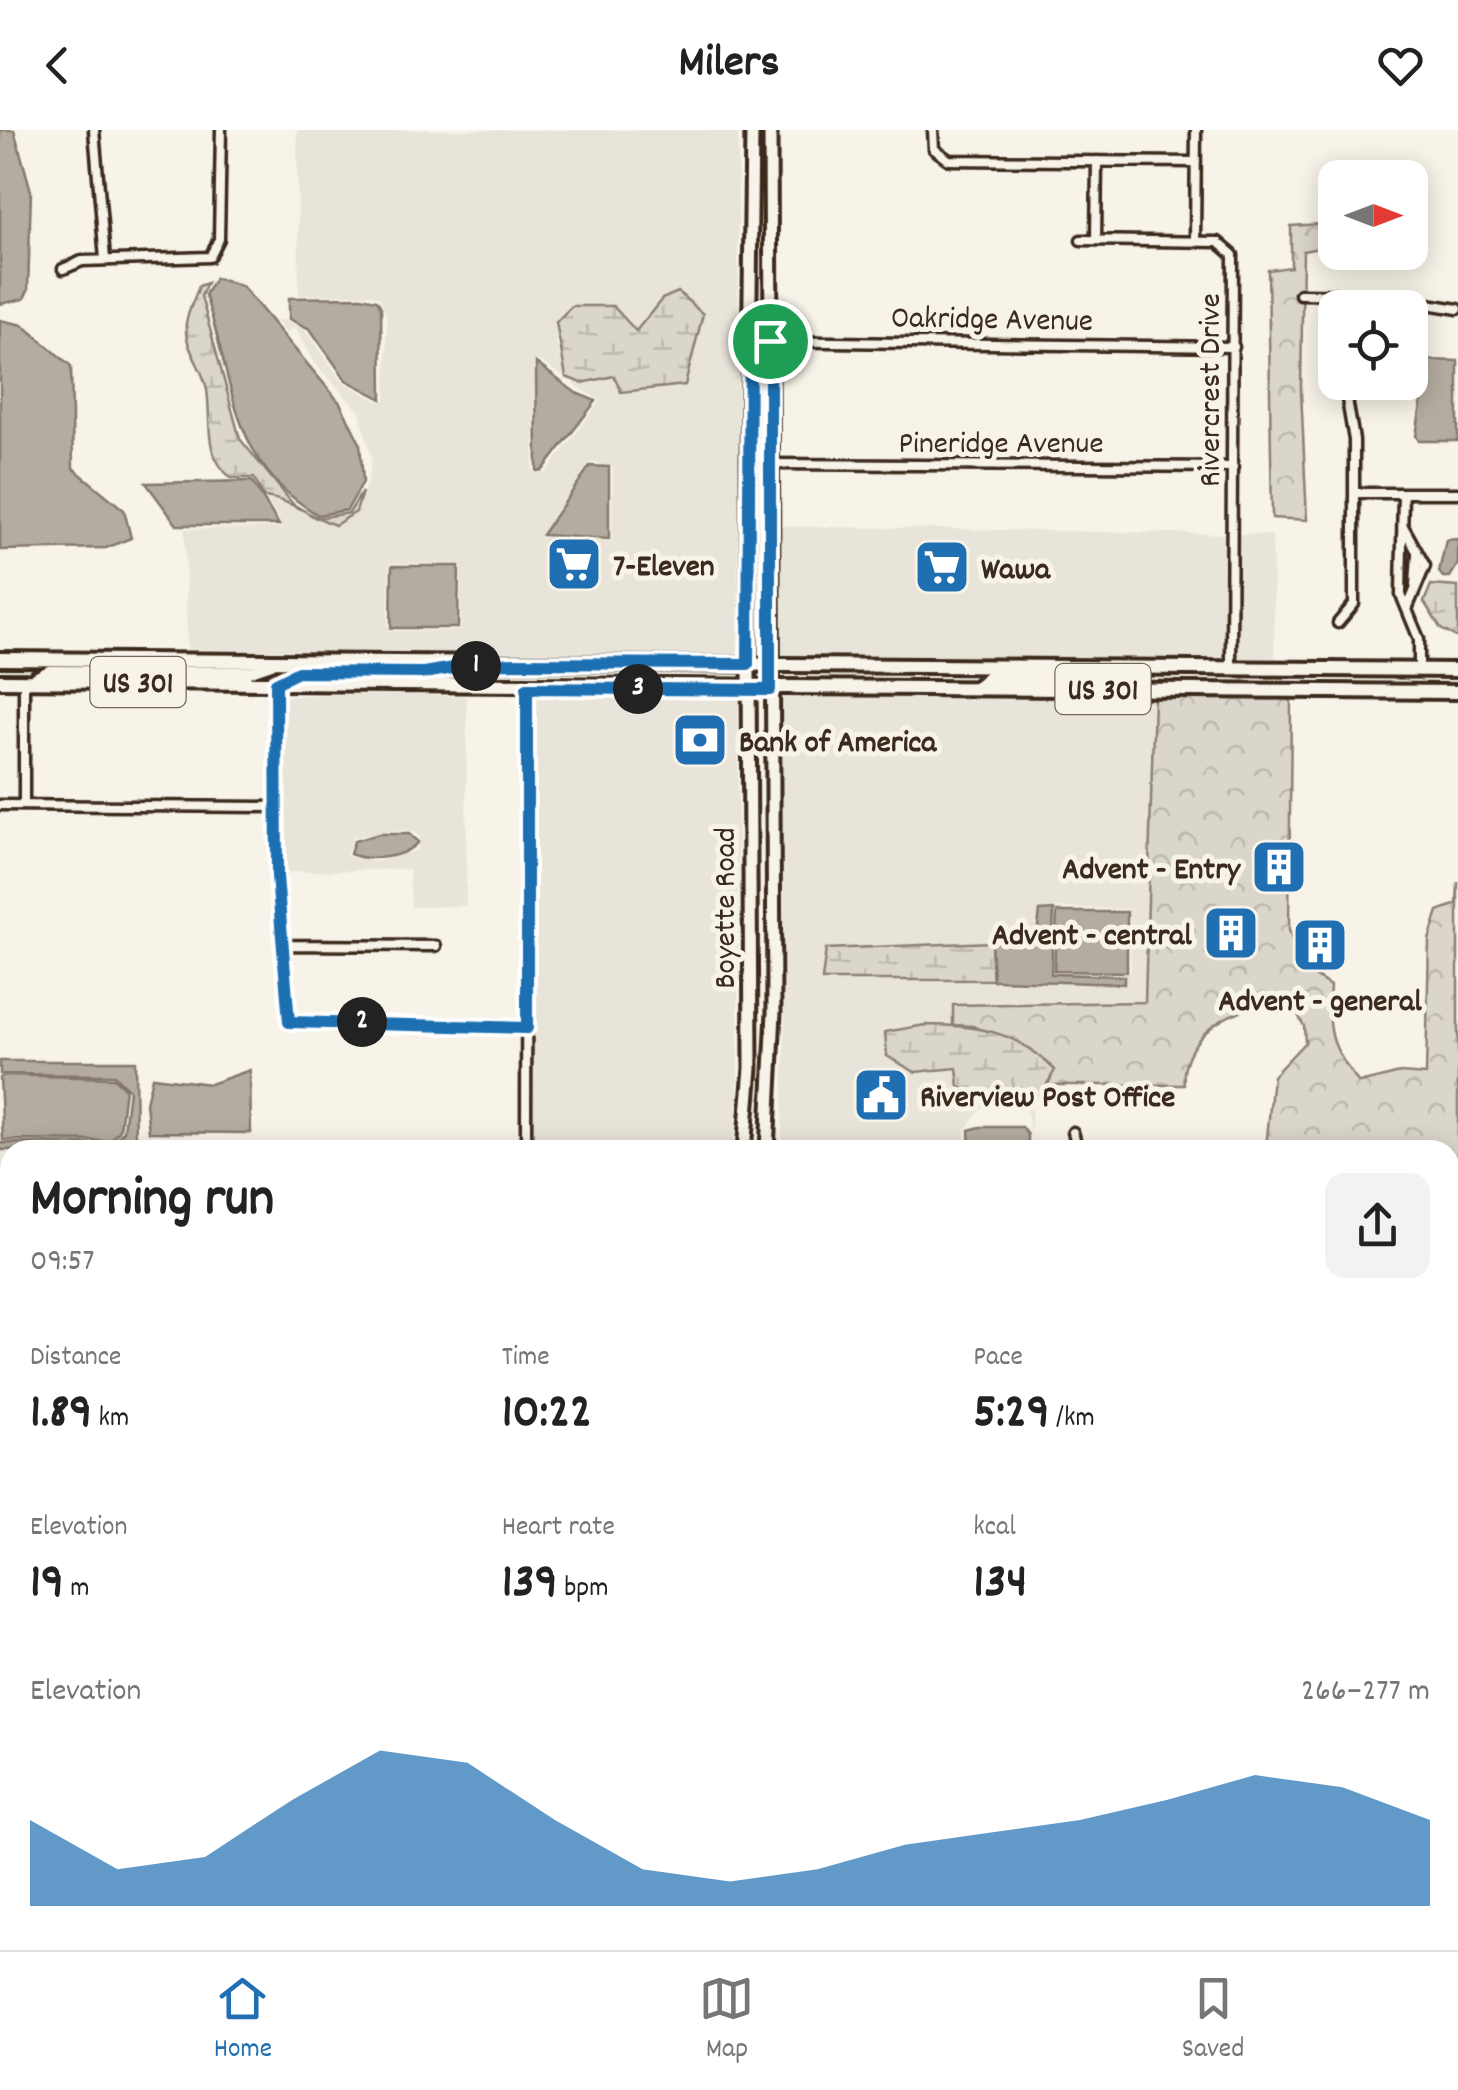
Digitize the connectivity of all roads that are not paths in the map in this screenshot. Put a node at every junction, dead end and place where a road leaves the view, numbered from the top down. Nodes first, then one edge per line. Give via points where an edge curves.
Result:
1 (94, 130) edge
2 (221, 130) edge
3 (752, 130) edge
4 (770, 130) edge
5 (933, 130) edge
6 (1196, 130) edge
7 (1097, 162) junction
8 (1196, 162) junction
9 (1082, 240) dead end
10 (1096, 240) junction
11 (1196, 242) junction
12 (105, 259) junction
13 (63, 269) dead end
14 (1300, 294) dead end
15 (1318, 294) edge
16 (1428, 305) edge
17 (1458, 309) edge
18 (750, 341) junction
19 (770, 341) junction
20 (1234, 347) junction
21 (1347, 400) edge
22 (769, 464) junction
23 (1232, 467) junction
24 (1354, 493) junction
25 (1403, 493) junction
26 (1458, 493) edge
27 (1404, 528) junction
28 (1417, 555) junction
29 (1401, 561) junction
30 (1407, 610) junction
31 (1338, 624) dead end
32 (0, 660) edge
33 (34, 660) junction
34 (273, 661) junction
35 (485, 663) junction
36 (748, 664) junction
37 (769, 664) junction
38 (1116, 667) junction
39 (0, 668) edge
40 (1231, 668) junction
41 (1419, 670) junction
42 (1458, 670) edge
43 (0, 681) edge
44 (27, 681) junction
45 (276, 683) junction
46 (527, 688) junction
47 (976, 688) junction
48 (749, 690) junction
49 (770, 690) junction
50 (1231, 690) junction
51 (1458, 692) edge
52 (0, 805) edge
53 (24, 806) junction
54 (276, 808) junction
55 (284, 946) junction
56 (436, 946) dead end
57 (527, 1028) junction
58 (1073, 1132) dead end
59 (526, 1140) edge
60 (745, 1140) edge
61 (768, 1140) edge
62 (1075, 1140) edge

1 - 12 street
2 - 12 street via 218,239 210,257
3 - 18 main road, Boyette Road
4 - 19 main road, Boyette Road
5 - 7 street via 934,149 949,160
6 - 8 street
7 - 8 street
7 - 10 street
8 - 11 street
9 - 10 street, Rivercrest Drive
10 - 11 street, Rivercrest Drive
11 - 20 street, Rivercrest Drive via 1222,242 1233,255
12 - 13 street
14 - 15 street
16 - 17 street
18 - 19 street, Oakridge Avenue
18 - 36 main road, Boyette Road
19 - 20 street, Oakridge Avenue
19 - 22 main road, Boyette Road
20 - 23 street, Rivercrest Drive
21 - 24 street
22 - 23 street, Pineridge Avenue
22 - 37 main road, Boyette Road
23 - 40 street, Rivercrest Drive
24 - 25 street
24 - 31 street via 1354,604
25 - 26 street
25 - 27 street
27 - 28 street
27 - 29 street
28 - 29 street
28 - 30 street via 1425,570
29 - 30 street
30 - 41 street via 1419,639
32 - 33 main road, US 301
33 - 34 main road, US 301
33 - 39 main road
34 - 35 main road, US 301
34 - 44 main road via 242,673 49,672
35 - 36 main road, US 301
35 - 45 main road via 423,673 298,672
36 - 37 main road, US 301
36 - 48 main road, Boyette Road
37 - 38 main road, US 301
37 - 49 main road, Boyette Road
38 - 40 main road, US 301
38 - 47 main road via 1087,677 988,678
40 - 41 main road, US 301
40 - 50 main road
41 - 42 main road, US 301
43 - 44 main road, US 301
44 - 45 main road, US 301
44 - 53 street
45 - 46 main road, US 301
45 - 54 street
46 - 48 main road, US 301
46 - 57 street
47 - 49 main road, US 301
47 - 50 main road, US 301
48 - 49 main road, US 301
48 - 60 main road, Boyette Road via 751,1074
49 - 61 main road, Boyette Road via 774,1024
50 - 51 main road, US 301
52 - 53 street
53 - 54 street
54 - 55 street
55 - 56 street
55 - 57 street via 286,1014 293,1023
57 - 59 street
58 - 62 street

